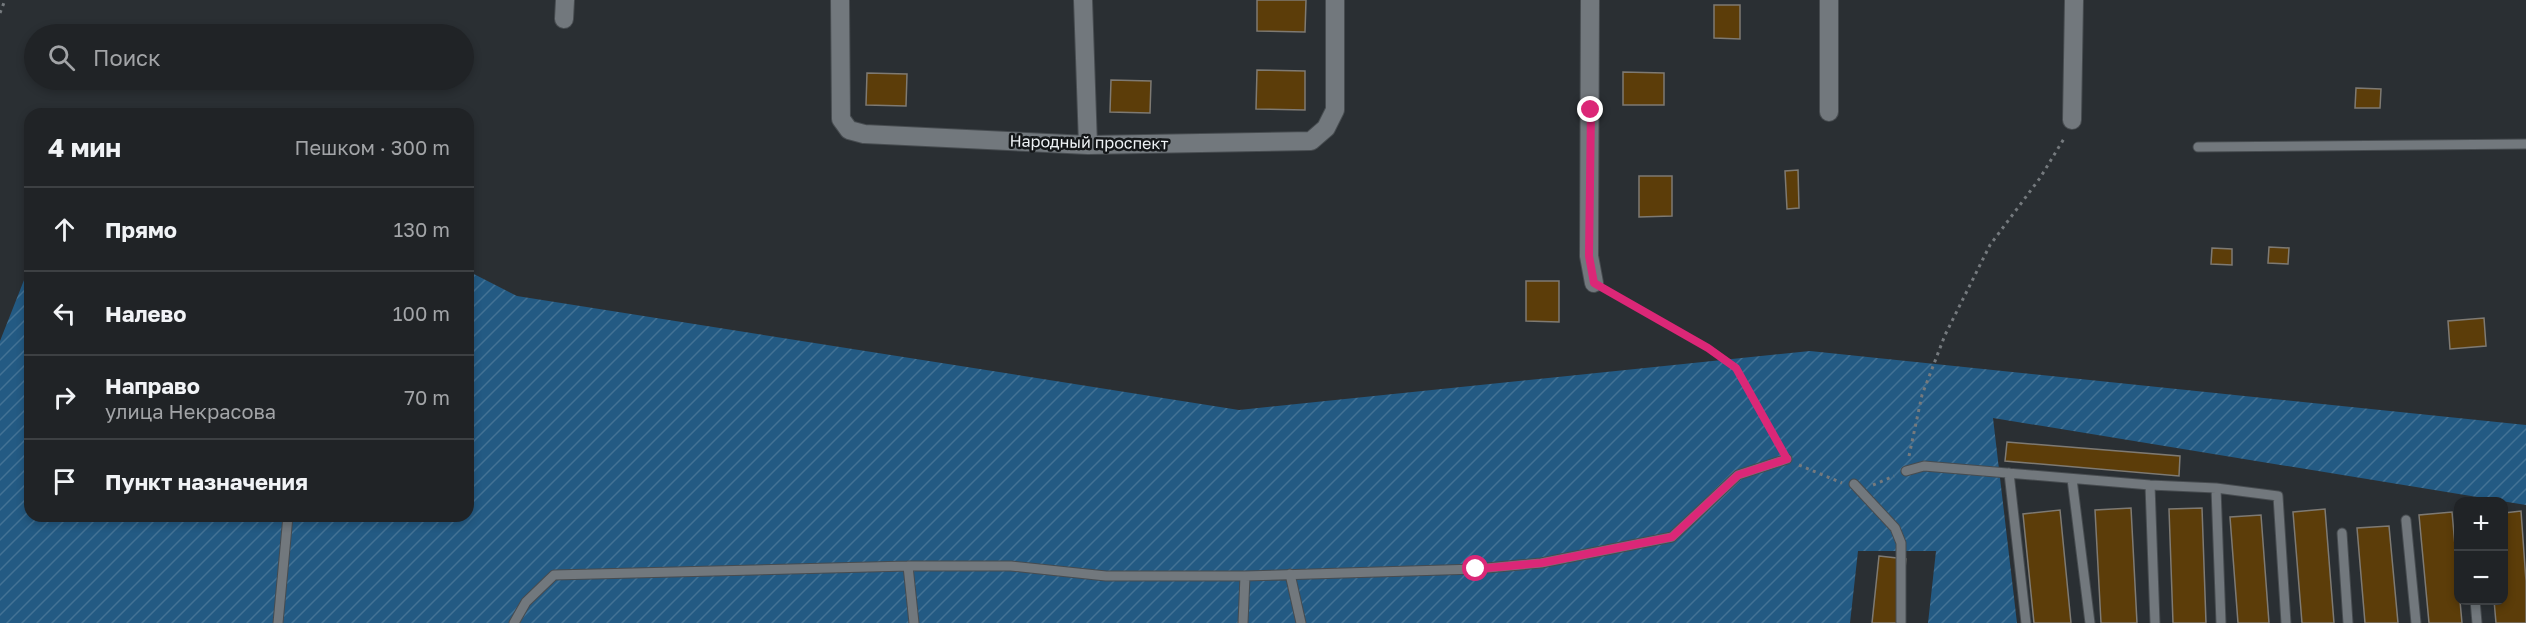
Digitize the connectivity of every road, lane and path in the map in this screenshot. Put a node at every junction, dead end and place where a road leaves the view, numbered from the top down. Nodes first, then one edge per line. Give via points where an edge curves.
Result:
1 (5, 0) edge
2 (565, 0) edge
3 (840, 0) edge
4 (1083, 0) edge
5 (1335, 0) edge
6 (1590, 0) edge
7 (1829, 0) edge
8 (2074, 0) edge
9 (0, 13) edge
10 (564, 19) dead end
11 (1829, 112) dead end
12 (2072, 120) joint
13 (2526, 144) edge
14 (1088, 145) junction
15 (2198, 147) dead end
16 (1594, 283) joint
17 (1787, 459) junction
18 (1906, 471) junction
19 (2009, 473) junction
20 (2072, 479) junction
21 (1854, 484) junction
22 (2150, 485) junction
23 (2216, 488) junction
24 (2406, 520) dead end
25 (287, 522) edge
26 (2342, 533) dead end
27 (908, 566) junction
28 (1290, 574) junction
29 (1245, 576) junction
30 (2475, 605) edge
31 (278, 623) edge
32 (514, 623) edge
33 (914, 623) edge
34 (1243, 623) edge
35 (1301, 623) edge
36 (1901, 623) edge
37 (2026, 623) edge
38 (2090, 623) edge
39 (2156, 623) edge
40 (2221, 623) edge
41 (2286, 623) edge
42 (2348, 623) edge
43 (2416, 623) edge
44 (2477, 623) edge

1 - 9 path
2 - 10 street
3 - 14 street, Народный проспект via 841,119 849,130 864,134
4 - 14 street
5 - 14 street, Народный проспект via 1335,110 1326,128 1311,141
6 - 16 street via 1589,256
7 - 11 street
8 - 12 street
12 - 18 path via 2040,178 1990,245 1945,335 1922,395
13 - 15 lane
16 - 17 path via 1736,368
17 - 21 path via 1842,483
17 - 28 lane via 1738,475 1672,537 1541,563 1476,569
18 - 19 lane via 1924,466
18 - 21 path via 1877,485
19 - 20 lane
19 - 37 lane
20 - 22 lane
20 - 38 lane
21 - 36 lane via 1895,528 1901,543
22 - 23 lane
22 - 39 lane
23 - 40 lane
23 - 41 lane via 2278,496
24 - 43 lane
25 - 31 lane
26 - 42 lane
27 - 29 lane via 1011,566 1106,576
27 - 32 lane via 554,575 526,602
27 - 33 lane
28 - 29 lane
28 - 35 lane
29 - 34 lane
30 - 44 lane

